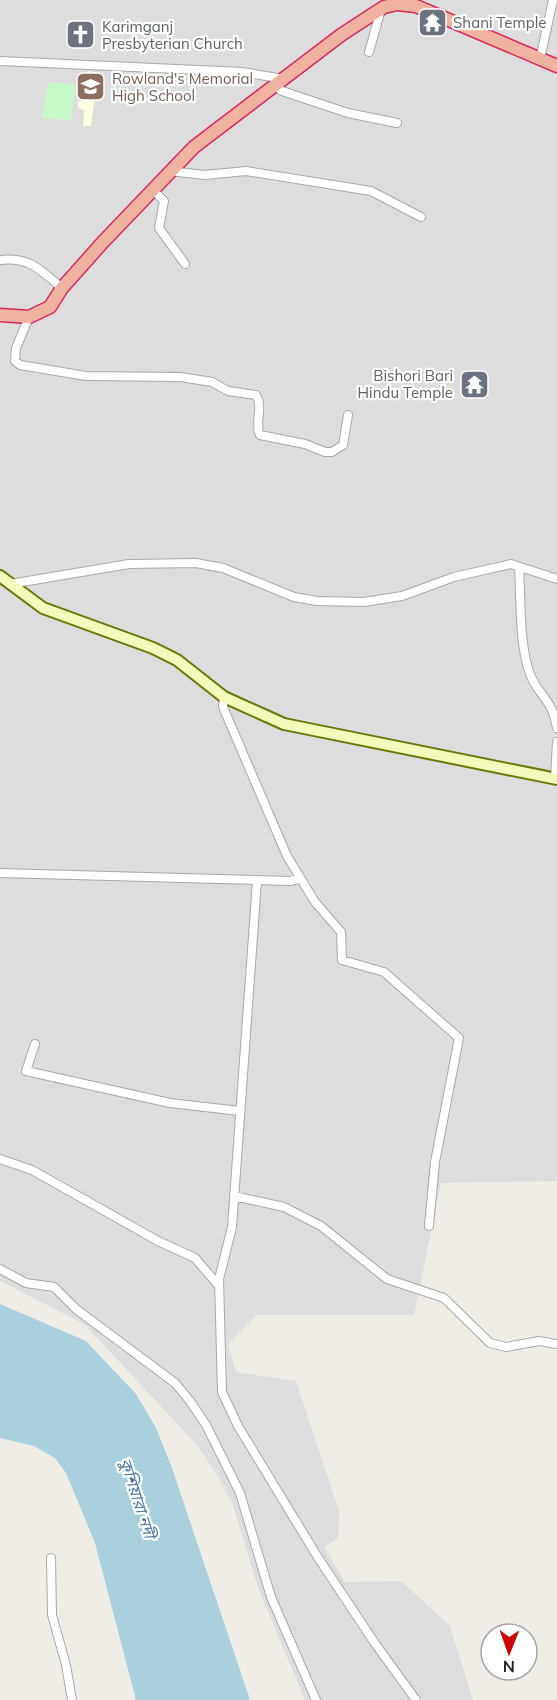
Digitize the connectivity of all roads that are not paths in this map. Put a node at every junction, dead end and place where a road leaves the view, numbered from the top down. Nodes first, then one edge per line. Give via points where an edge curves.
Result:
1 (553, 0) edge
2 (416, 3) edge
3 (381, 9) junction
4 (369, 52) dead end
5 (540, 59) junction
6 (0, 62) edge
7 (557, 66) edge
8 (282, 81) junction
9 (397, 123) dead end
10 (170, 171) junction
11 (152, 189) junction
12 (421, 217) dead end
13 (0, 260) edge
14 (185, 264) dead end
15 (62, 288) junction
16 (0, 315) edge
17 (29, 317) junction
18 (348, 415) dead end
19 (519, 567) junction
20 (0, 576) edge
21 (557, 579) edge
22 (10, 584) junction
23 (224, 697) junction
24 (557, 728) edge
25 (557, 742) edge
26 (556, 779) edge
27 (0, 873) edge
28 (300, 879) junction
29 (256, 881) junction
30 (35, 1044) dead end
31 (240, 1112) junction
32 (0, 1159) edge
33 (234, 1196) junction
34 (429, 1226) dead end
35 (0, 1269) edge
36 (219, 1286) junction
37 (557, 1344) edge
38 (51, 1558) dead end
39 (72, 1700) edge
40 (316, 1700) edge
41 (416, 1700) edge

1 - 5 street
2 - 3 highway
2 - 5 highway
3 - 4 street
3 - 8 highway
5 - 7 highway
6 - 8 street via 242,72
8 - 9 street via 280,90 288,93
8 - 10 highway via 194,147
10 - 11 highway
10 - 12 street via 205,175 246,171 371,191
11 - 14 street via 164,201 159,228
11 - 15 highway
13 - 15 street via 22,259
15 - 17 highway via 50,307
16 - 17 highway
17 - 18 street via 14,357 20,365 86,376 180,377 212,382 228,391 260,399 260,435 325,452 343,445
19 - 21 street
19 - 22 street via 511,564 454,577 402,596 364,602 294,597 223,568 196,563 129,564
19 - 24 street via 525,658 531,676 551,705
20 - 22 main road
22 - 23 main road via 43,608 177,660
23 - 26 main road via 284,724
23 - 28 street via 223,707
25 - 26 street
27 - 29 street
28 - 29 street
28 - 34 street via 341,932 342,960 384,972 459,1038 435,1162
29 - 31 street
30 - 31 street via 26,1071 171,1103
31 - 33 street
32 - 36 street via 32,1170 195,1258
33 - 36 street via 232,1227
33 - 37 street via 284,1207 321,1226 387,1279 444,1298 490,1343 506,1347 539,1341
35 - 40 street via 26,1283 54,1287 76,1309 175,1383 190,1401 240,1493 271,1597
36 - 41 street via 222,1392 238,1426 317,1556
38 - 39 street via 52,1615

